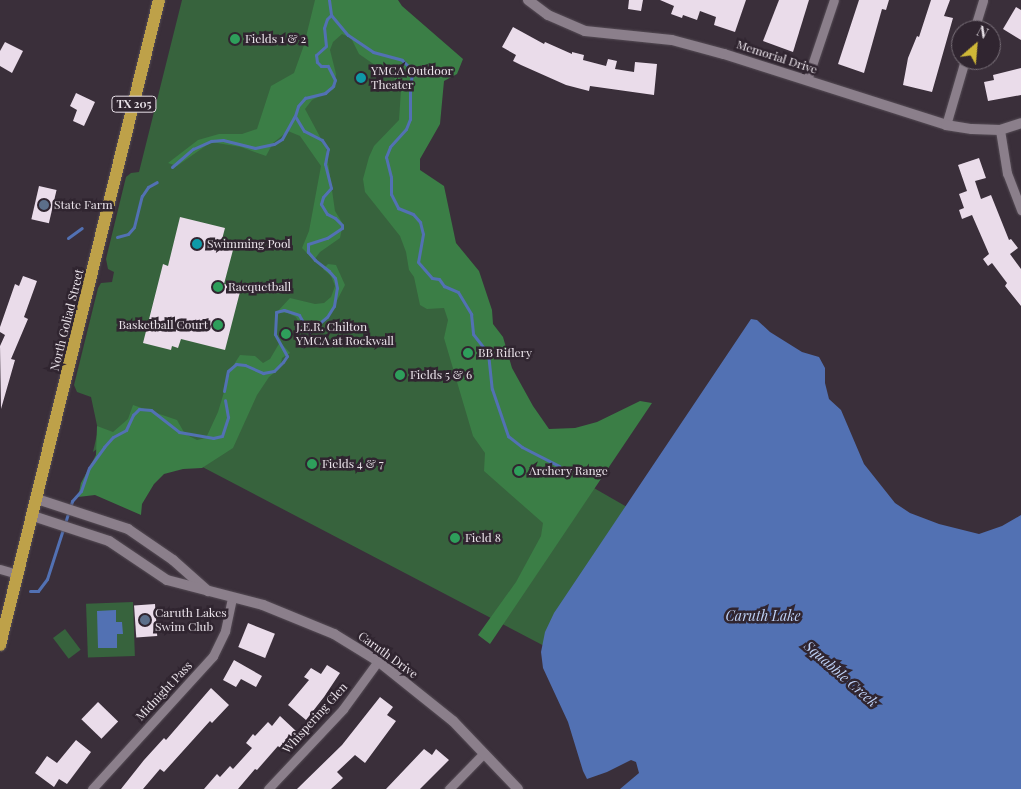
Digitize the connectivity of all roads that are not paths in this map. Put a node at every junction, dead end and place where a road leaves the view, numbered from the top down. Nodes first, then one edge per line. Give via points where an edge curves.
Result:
1 (159, 0) edge
2 (528, 0) edge
3 (834, 0) edge
4 (983, 0) edge
5 (977, 20) edge
6 (962, 70) edge
7 (808, 80) junction
8 (1021, 123) edge
9 (946, 124) junction
10 (1000, 130) junction
11 (1021, 210) edge
12 (37, 499) junction
13 (32, 516) junction
14 (0, 569) edge
15 (18, 574) junction
16 (211, 593) junction
17 (232, 598) junction
18 (0, 645) edge
19 (378, 661) junction
20 (484, 753) junction
21 (92, 789) edge
22 (268, 789) edge
23 (449, 789) edge
24 (518, 789) edge

1 - 12 main road, North Goliad Street / TX 205
2 - 7 street, Memorial Drive via 548,15 584,31 672,40
3 - 7 street
4 - 5 street
6 - 9 street
7 - 9 street, Memorial Drive
8 - 10 street, Memorial Drive
9 - 10 street, Memorial Drive
10 - 11 street via 1007,173
12 - 13 main road, North Goliad Street / TX 205
12 - 16 street, Caruth Drive via 128,529 173,560
13 - 15 main road, North Goliad Street / TX 205
13 - 16 street, Caruth Drive via 109,541 167,580
14 - 15 street
15 - 18 main road, North Goliad Street / TX 205
16 - 17 street, Caruth Drive
17 - 19 street, Caruth Drive via 263,605 324,628
17 - 21 street, Midnight Pass via 225,631 213,656
19 - 20 street, Caruth Drive via 453,721
19 - 22 street, Whispering Glen via 343,709
20 - 23 street
20 - 24 street, Caruth Drive

